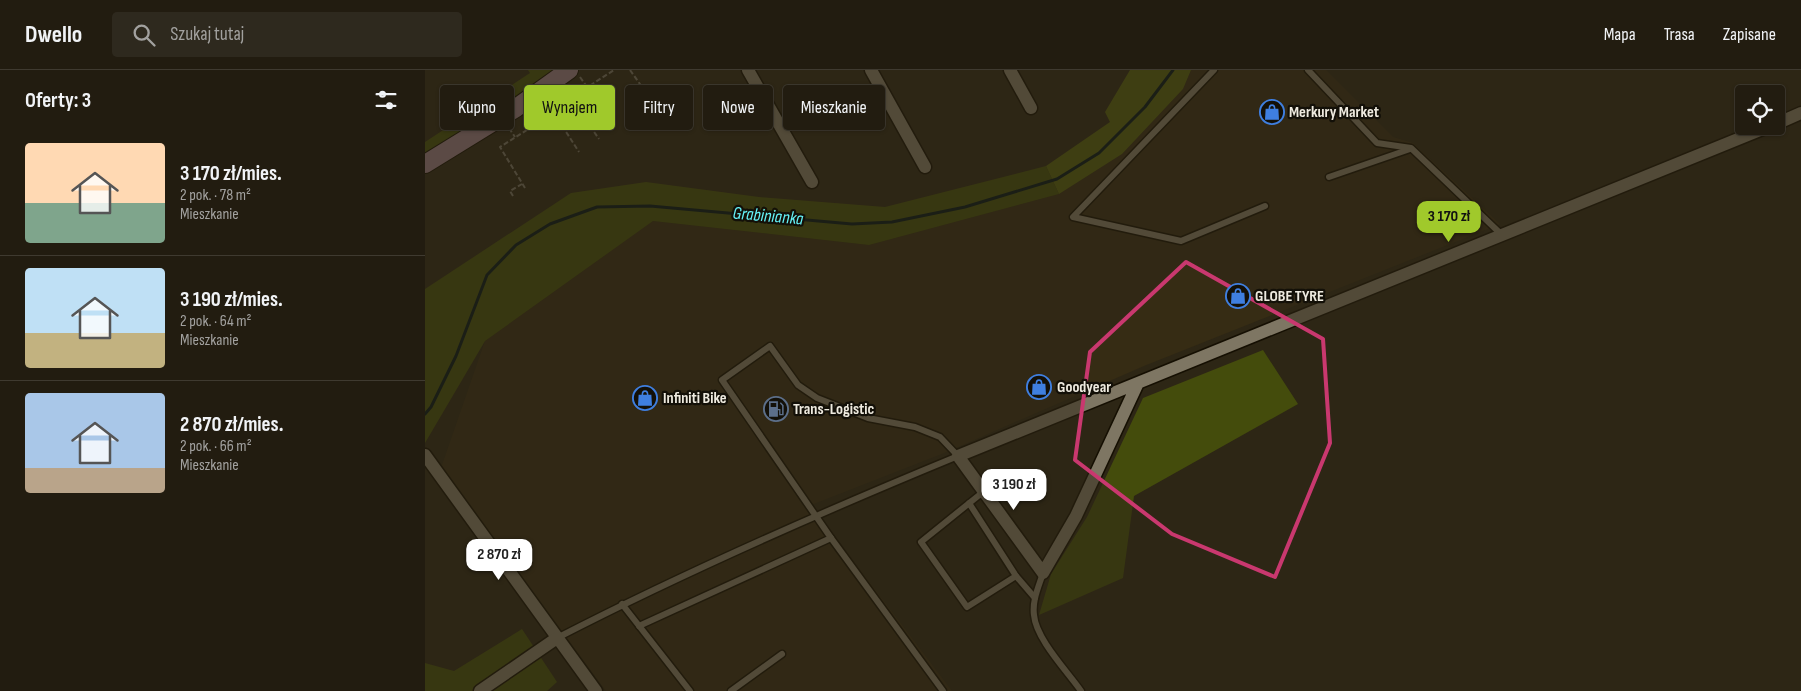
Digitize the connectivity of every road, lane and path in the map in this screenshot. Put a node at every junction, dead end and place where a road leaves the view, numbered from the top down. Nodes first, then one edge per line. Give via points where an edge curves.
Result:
1 (613, 70) edge
2 (630, 70) edge
3 (748, 70) edge
4 (871, 70) edge
5 (1010, 70) edge
6 (1215, 70) edge
7 (1308, 70) edge
8 (609, 71) edge
9 (575, 74) edge
10 (584, 85) edge
11 (591, 85) edge
12 (641, 85) edge
13 (1031, 108) dead end
14 (1801, 113) edge
15 (1785, 120) edge
16 (510, 130) edge
17 (526, 130) edge
18 (565, 130) edge
19 (593, 130) edge
20 (1748, 135) edge
21 (515, 137) junction
22 (599, 139) dead end
23 (1411, 148) junction
24 (579, 152) dead end
25 (425, 164) edge
26 (925, 167) dead end
27 (1329, 177) dead end
28 (812, 182) dead end
29 (522, 184) junction
30 (525, 188) dead end
31 (513, 196) dead end
32 (1265, 206) dead end
33 (1503, 236) junction
34 (1138, 383) junction
35 (425, 455) edge
36 (958, 456) junction
37 (983, 492) junction
38 (969, 503) junction
39 (815, 515) junction
40 (831, 538) junction
41 (1043, 573) junction
42 (1016, 576) junction
43 (1035, 598) junction
44 (622, 604) junction
45 (639, 626) junction
46 (557, 638) junction
47 (782, 654) dead end
48 (479, 691) edge
49 (596, 691) edge
50 (690, 691) edge
51 (731, 691) edge
52 (943, 691) edge
53 (1081, 691) edge

1 - 8 path
2 - 12 path
3 - 28 street
4 - 26 street
5 - 13 street
6 - 32 lane via 1073,217 1181,241
7 - 23 lane via 1377,143
8 - 11 path
9 - 10 path
9 - 25 street
14 - 15 street
16 - 21 path
17 - 21 path
18 - 24 path
19 - 22 path
20 - 33 street
21 - 29 path via 500,149
23 - 27 lane
23 - 33 lane
29 - 30 path
29 - 31 path via 509,192
33 - 34 street
34 - 36 street
34 - 41 street via 1076,516
35 - 46 street
36 - 37 street
36 - 39 lane
36 - 39 lane via 940,437 915,427 868,418 817,398 798,385 770,346 722,380
37 - 38 lane
37 - 41 street
38 - 42 lane
38 - 42 lane via 921,542 967,607
39 - 40 lane
39 - 44 lane
40 - 45 lane
40 - 52 lane
41 - 43 lane
42 - 43 lane
43 - 53 lane via 1034,615 1038,631
44 - 45 lane
44 - 46 lane
45 - 50 lane
46 - 48 street
46 - 49 street
47 - 51 lane

